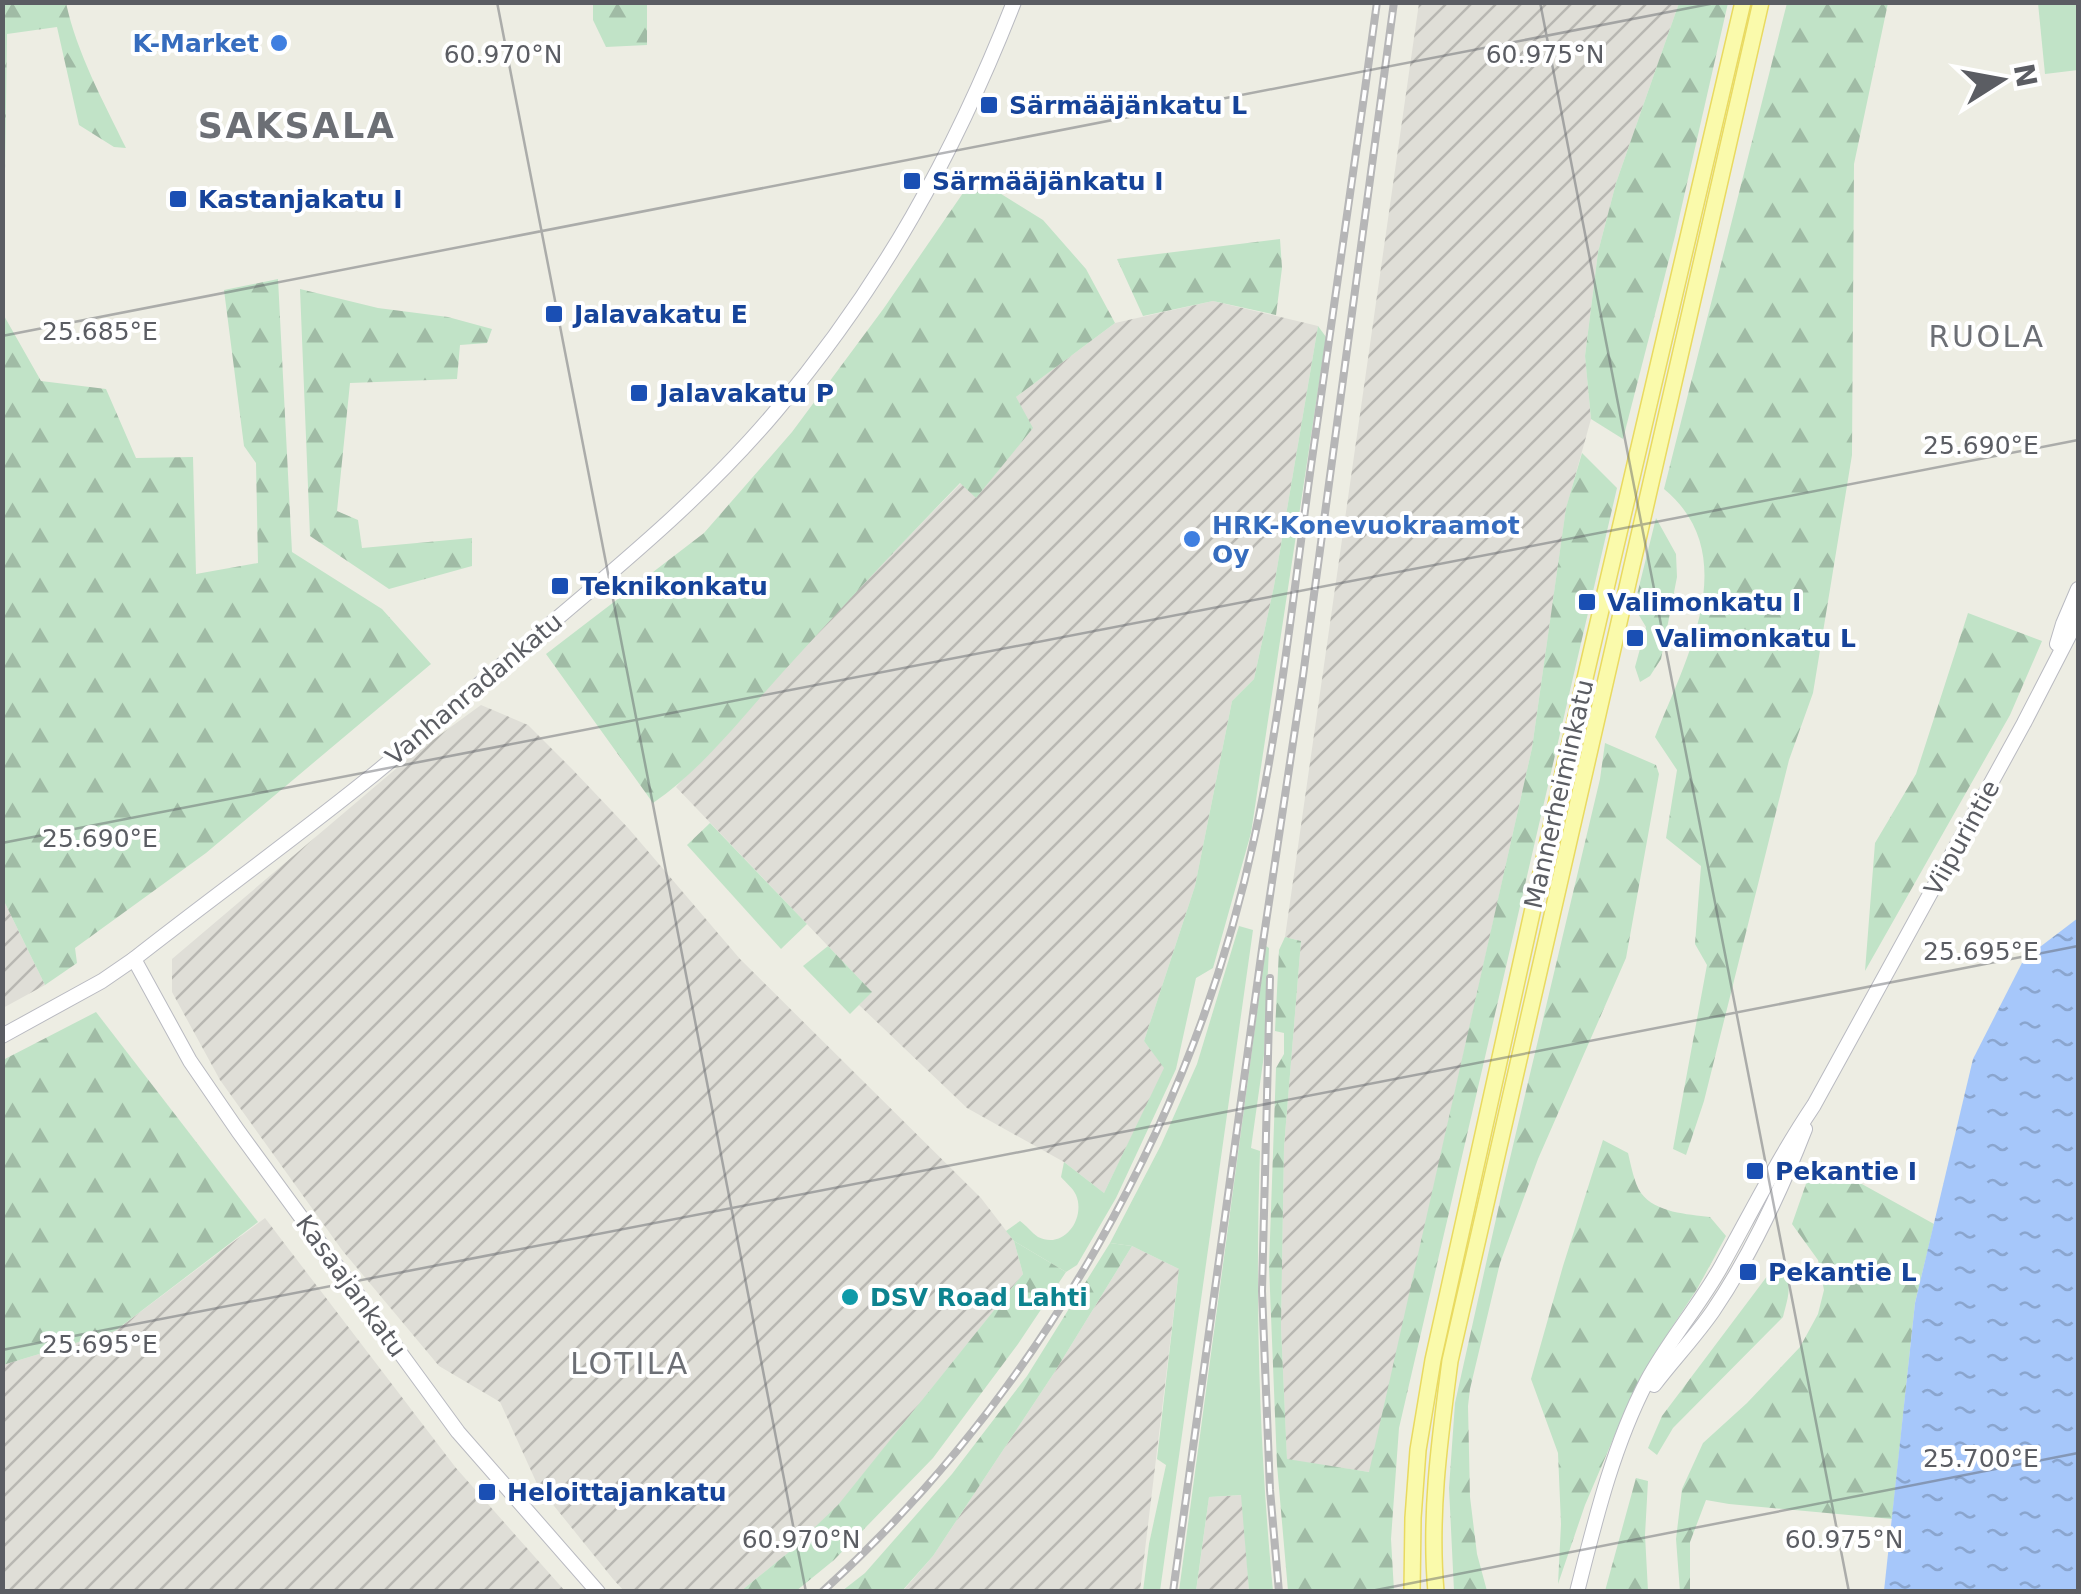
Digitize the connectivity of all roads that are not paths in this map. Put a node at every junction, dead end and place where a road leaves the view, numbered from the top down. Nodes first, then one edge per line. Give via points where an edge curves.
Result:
1 (1014, 2) edge
2 (1743, 2) edge
3 (1762, 2) edge
4 (2078, 589) edge
5 (2078, 603) edge
6 (2049, 674) junction
7 (134, 959) junction
8 (2, 1036) edge
9 (598, 1592) edge
10 (1412, 1592) edge
11 (1436, 1592) edge
12 (1576, 1592) edge

1 - 7 street, Vanhanradankatu via 952,146 878,275 738,453 654,536 373,774
2 - 10 main road, Mannerheiminkatu via 1432,1360 1412,1518
3 - 11 main road, Mannerheiminkatu via 1450,1360 1434,1518
4 - 6 street, Viipurintie
5 - 6 street, Viipurintie
6 - 12 street, Viipurintie via 1814,1106 1654,1370 1620,1444
7 - 8 street, Vanhanradankatu
7 - 9 street, Kasaajankatu via 190,1061 403,1358 458,1432

